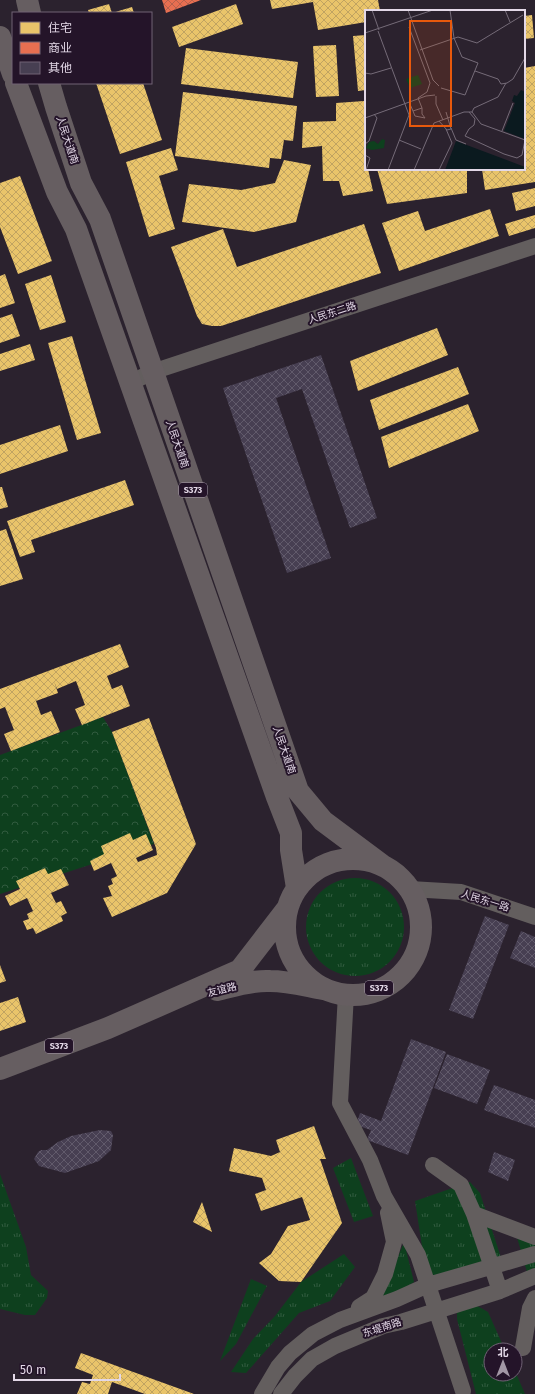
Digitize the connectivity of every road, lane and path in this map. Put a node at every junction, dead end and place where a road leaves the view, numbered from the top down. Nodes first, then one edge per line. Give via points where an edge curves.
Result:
1 (27, 0) edge
2 (30, 12) edge
3 (0, 37) edge
4 (12, 71) edge
5 (16, 84) edge
6 (49, 84) edge
7 (535, 246) edge
8 (152, 372) junction
9 (130, 383) junction
10 (382, 865) junction
11 (297, 888) junction
12 (410, 889) junction
13 (287, 909) junction
14 (535, 917) edge
15 (338, 992) junction
16 (117, 1024) junction
17 (0, 1069) edge
18 (433, 1165) dead end
19 (384, 1196) junction
20 (474, 1214) junction
21 (535, 1237) edge
22 (535, 1254) edge
23 (492, 1266) junction
24 (535, 1276) edge
25 (428, 1285) junction
26 (500, 1291) junction
27 (535, 1298) edge
28 (436, 1311) junction
29 (340, 1320) junction
30 (523, 1348) dead end
31 (463, 1391) dead end
32 (262, 1394) edge
33 (281, 1394) edge

1 - 2 main road
3 - 4 main road
5 - 9 main road, S373 via 57,192 76,229
6 - 8 main road, 人民大道南 / S373 via 81,183 100,219
7 - 8 street, 人民东二路
8 - 9 street, 人民东二路
8 - 10 main road, 人民大道南 / S373 via 298,791 323,821
9 - 11 main road, S373 via 291,833
10 - 11 main road, S373 via 364,859 345,859 326,864 310,874
10 - 12 main road, S373 via 398,875
11 - 13 main road, S373
12 - 14 street, 人民东一路 via 461,892
12 - 15 main road, S373 via 419,909 421,931 416,952 405,971 388,985 368,993
13 - 15 main road, S373 via 285,929 288,949 298,967 312,981
13 - 16 main road, 友谊路 / S373 via 240,970
15 - 16 main road, 友谊路 / S373 via 283,982 242,984 204,994
15 - 19 street via 340,1103 370,1160
16 - 17 main road, 友谊路 / S373
18 - 20 street via 461,1186
19 - 25 street via 418,1255
19 - 29 street via 394,1242 385,1274 373,1298
20 - 21 street
20 - 23 street
22 - 23 street
23 - 25 street
23 - 26 street
24 - 26 street, 东堤南路
25 - 28 street
25 - 29 street
26 - 28 street, 东堤南路
27 - 30 street via 530,1308
28 - 31 street
28 - 33 street, 东堤南路 via 383,1326 312,1359
29 - 32 street via 313,1334 290,1354 278,1367

